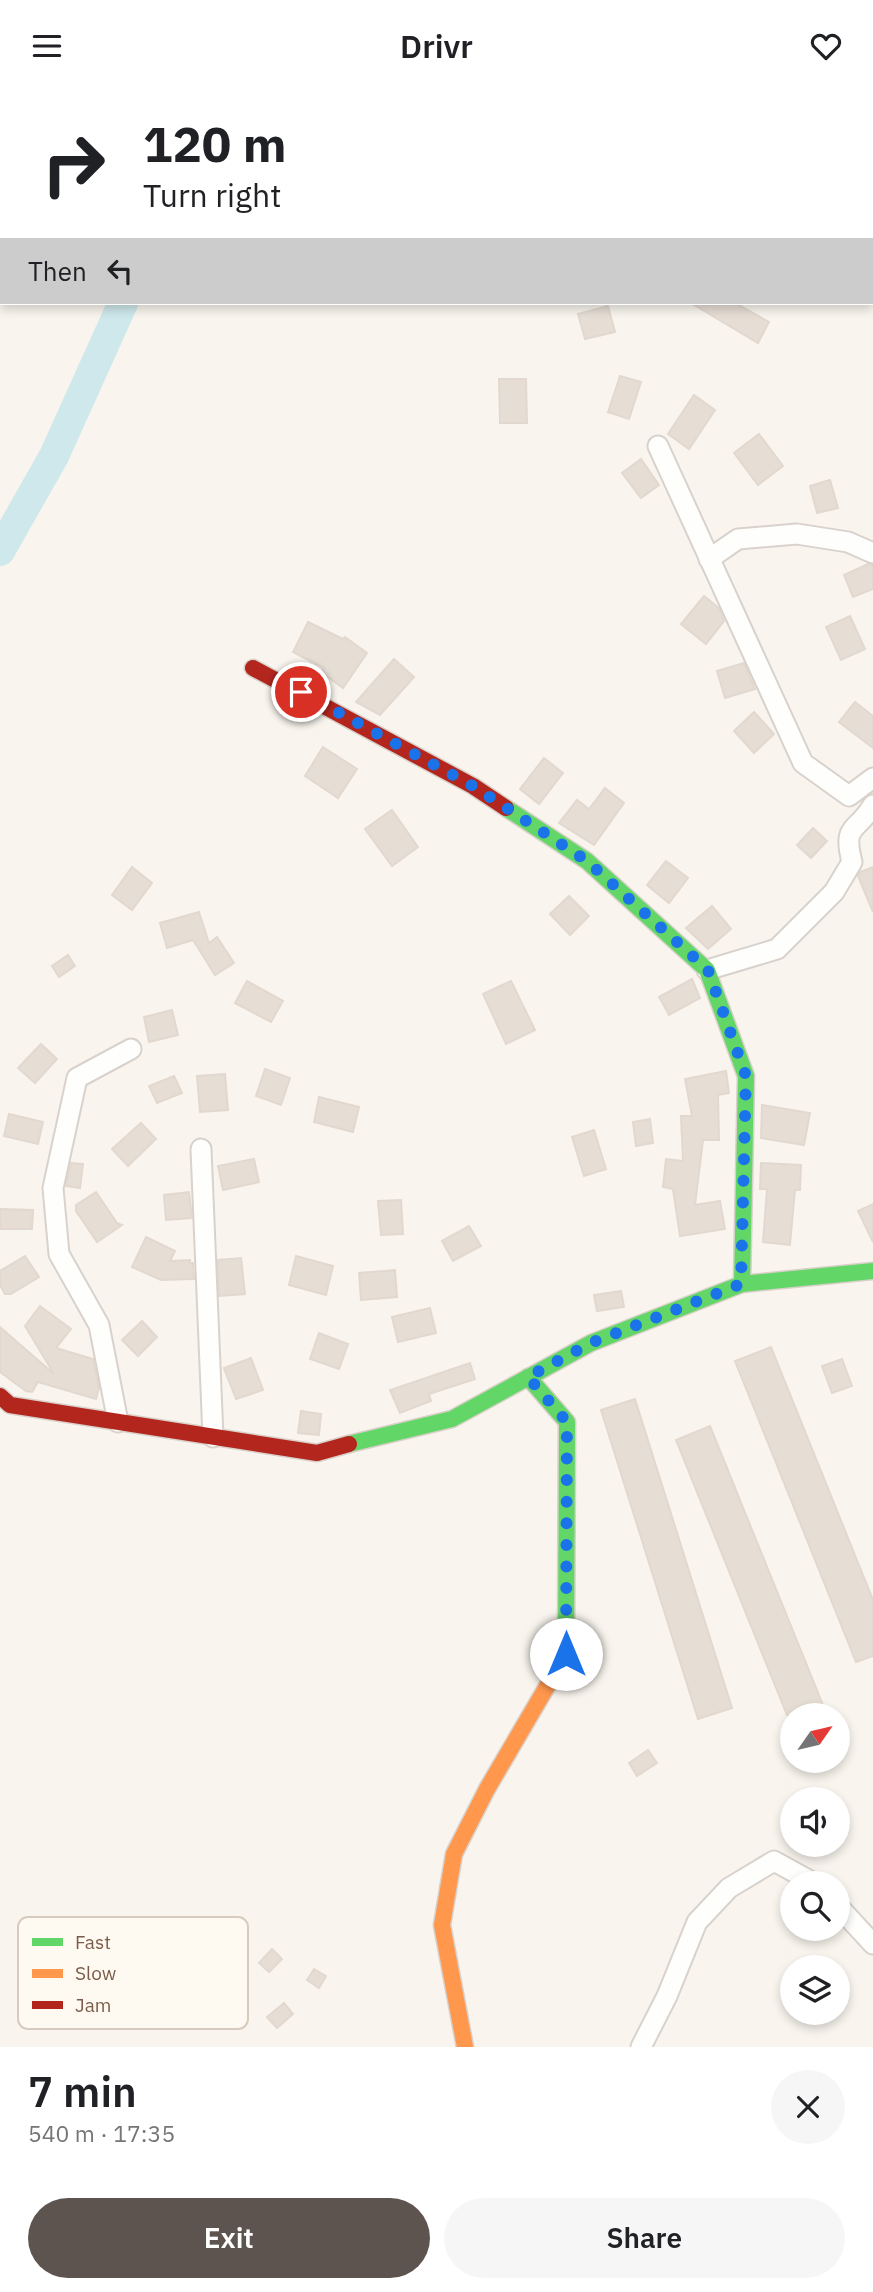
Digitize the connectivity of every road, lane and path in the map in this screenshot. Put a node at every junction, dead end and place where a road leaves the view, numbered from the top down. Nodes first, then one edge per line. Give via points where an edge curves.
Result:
1 (657, 446) dead end
2 (873, 553) edge
3 (709, 559) junction
4 (253, 668) dead end
5 (873, 778) edge
6 (873, 804) edge
7 (708, 970) junction
8 (131, 1049) dead end
9 (201, 1150) dead end
10 (873, 1271) edge
11 (741, 1284) junction
12 (528, 1377) junction
13 (0, 1396) edge
14 (118, 1422) junction
15 (213, 1437) junction
16 (792, 1871) edge
17 (850, 1919) edge
18 (873, 1944) edge
19 (468, 2046) edge
20 (641, 2047) edge

1 - 3 street
2 - 3 street via 848,542 797,534 738,539
3 - 5 street via 803,763 849,796
4 - 7 street via 473,786 587,861
6 - 7 street via 848,833 852,862 834,892 777,949
7 - 11 street via 746,1076
8 - 14 street via 77,1078 53,1188 59,1254 99,1325
9 - 15 street
10 - 11 street
11 - 12 street via 591,1343
12 - 15 street via 452,1419 317,1453
12 - 19 street via 567,1422 566,1654 454,1854 442,1925
13 - 14 street via 10,1405
14 - 15 street
16 - 20 street via 774,1861 729,1888 697,1922
17 - 18 street

